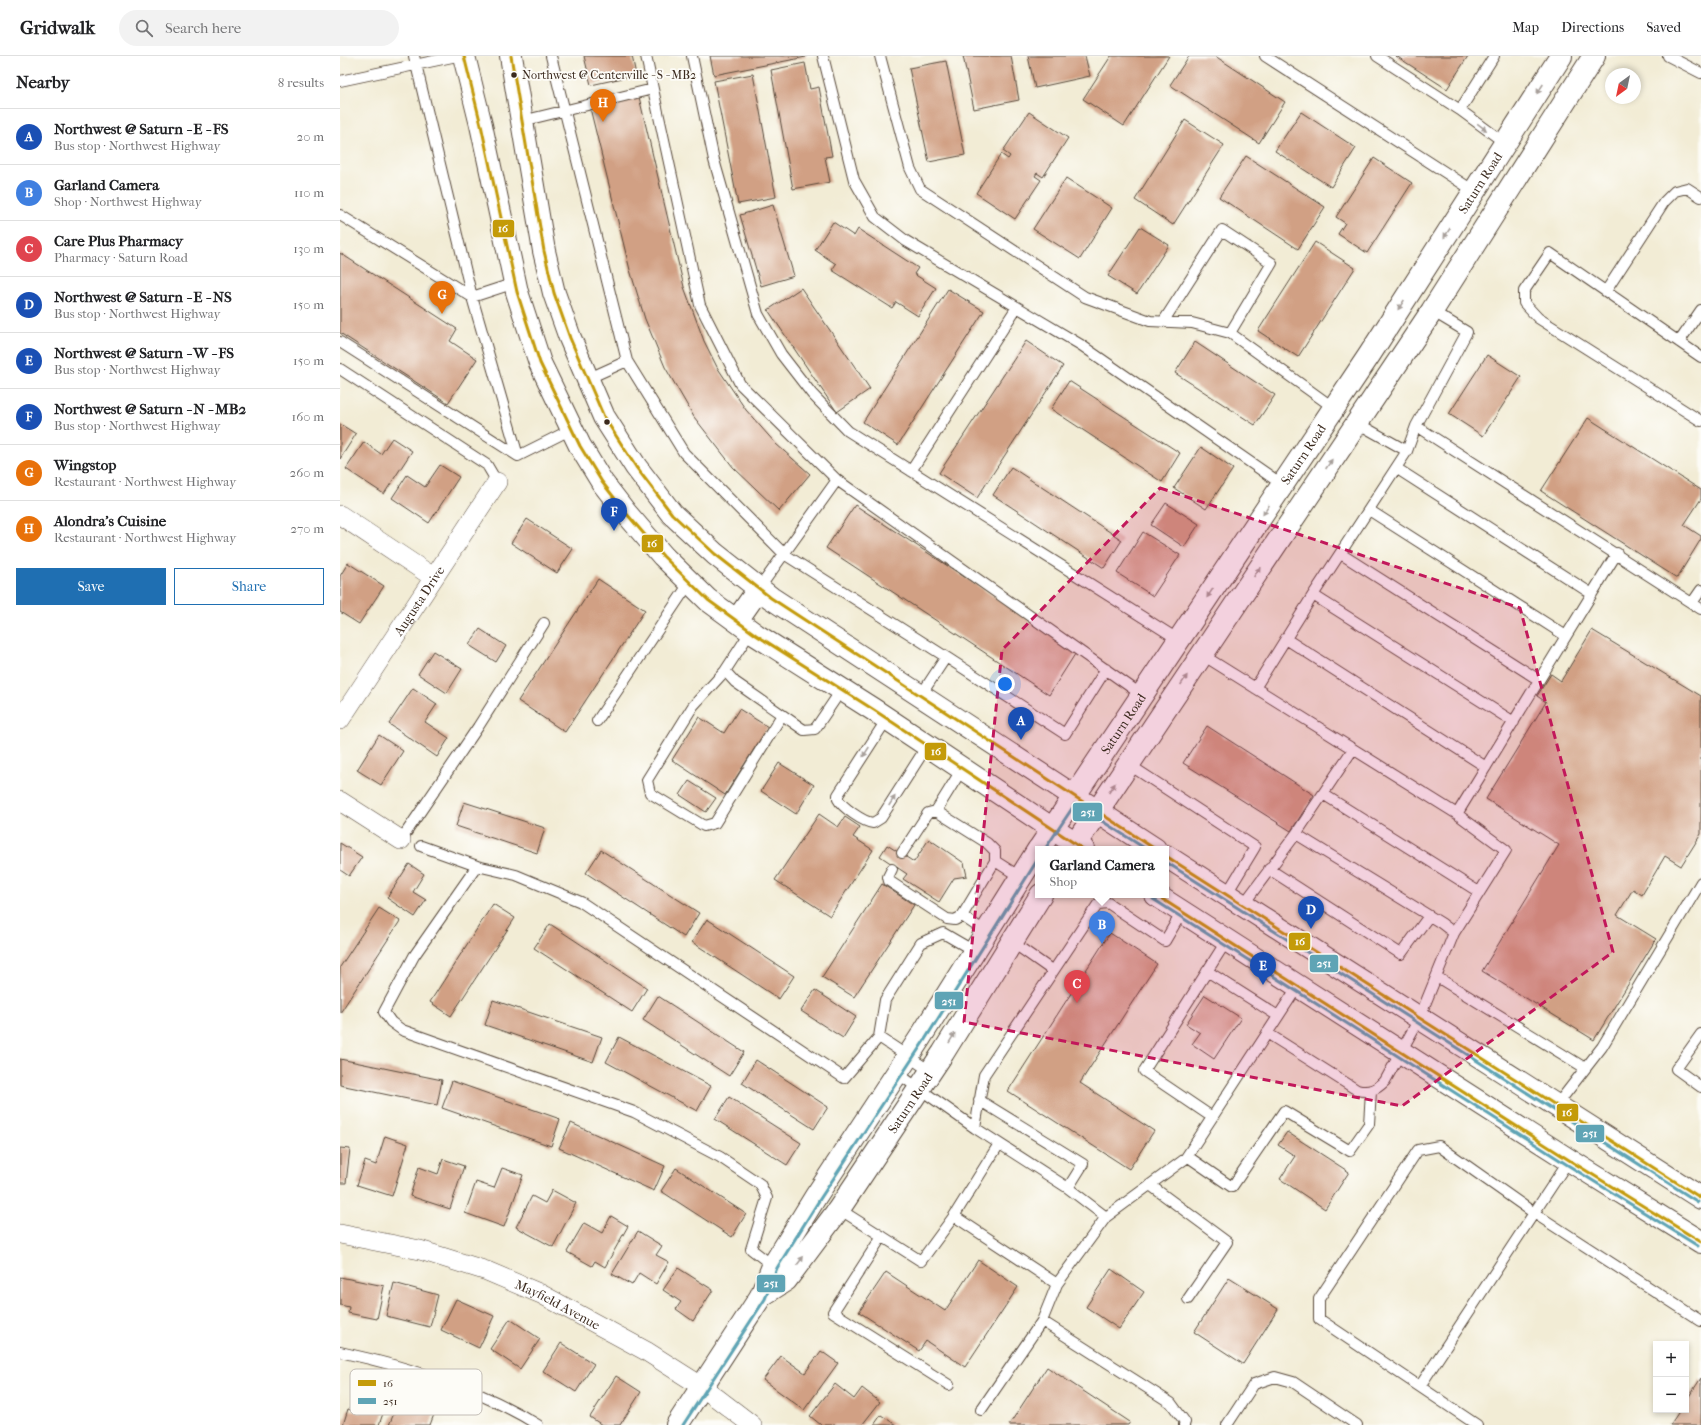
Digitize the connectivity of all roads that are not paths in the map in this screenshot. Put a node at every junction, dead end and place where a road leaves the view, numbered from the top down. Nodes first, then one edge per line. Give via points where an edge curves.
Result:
1 (457, 56) edge
2 (464, 56) edge
3 (511, 56) edge
4 (552, 56) edge
5 (646, 56) edge
6 (692, 56) edge
7 (823, 56) edge
8 (880, 56) edge
9 (1265, 56) edge
10 (1377, 56) edge
11 (1494, 56) edge
12 (1561, 56) edge
13 (1594, 56) edge
14 (1668, 56) edge
15 (415, 60) edge
16 (1701, 73) edge
17 (340, 81) edge
18 (653, 89) junction
19 (564, 110) junction
20 (1460, 110) junction
21 (522, 121) junction
22 (1505, 143) junction
23 (1474, 191) junction
24 (1701, 197) edge
25 (340, 215) edge
26 (515, 283) junction
27 (1606, 291) junction
28 (472, 297) junction
29 (1017, 307) junction
30 (1432, 310) junction
31 (1701, 310) edge
32 (1163, 322) junction
33 (1230, 333) junction
34 (340, 342) edge
35 (1679, 342) junction
36 (1701, 357) edge
37 (626, 361) junction
38 (340, 368) edge
39 (587, 379) junction
40 (1334, 408) junction
41 (1701, 421) edge
42 (1357, 423) junction
43 (1416, 426) junction
44 (572, 429) junction
45 (1407, 451) junction
46 (518, 456) junction
47 (1396, 468) junction
48 (911, 471) junction
49 (837, 480) junction
50 (497, 482) joint
51 (1283, 485) junction
52 (1369, 510) junction
53 (340, 515) edge
54 (1617, 553) junction
55 (784, 554) junction
56 (1341, 554) junction
57 (433, 577) junction
58 (690, 582) junction
59 (758, 590) junction
60 (1701, 590) edge
61 (1592, 594) junction
62 (1313, 595) junction
63 (1697, 606) edge
64 (544, 623) dead end
65 (744, 626) junction
66 (1566, 636) junction
67 (1286, 639) junction
68 (1179, 640) junction
69 (1201, 654) junction
70 (946, 657) junction
71 (1106, 669) junction
72 (725, 671) junction
73 (1539, 680) junction
74 (1255, 688) junction
75 (842, 689) junction
76 (921, 695) junction
77 (1142, 695) junction
78 (782, 715) junction
79 (887, 718) junction
80 (340, 720) edge
81 (597, 721) dead end
82 (1514, 722) junction
83 (927, 746) junction
84 (1353, 749) junction
85 (1128, 764) junction
86 (1486, 767) junction
87 (962, 769) junction
88 (1323, 794) junction
89 (1074, 797) junction
90 (340, 801) edge
91 (1096, 811) junction
92 (936, 812) junction
93 (1457, 814) junction
94 (1052, 829) junction
95 (1296, 834) junction
96 (401, 840) joint
97 (421, 846) dead end
98 (1041, 846) edge
99 (1076, 846) edge
100 (1078, 846) edge
101 (1150, 846) edge
102 (902, 853) dead end
103 (1035, 854) edge
104 (1169, 858) edge
105 (995, 861) junction
106 (477, 866) junction
107 (892, 869) dead end
108 (1269, 869) junction
109 (1020, 877) junction
110 (1701, 882) edge
111 (1480, 892) junction
112 (1039, 898) edge
113 (1161, 898) edge
114 (1235, 900) junction
115 (1182, 912) junction
116 (962, 916) junction
117 (1429, 916) junction
118 (986, 932) junction
119 (1454, 933) junction
120 (1227, 940) junction
121 (1012, 942) junction
122 (974, 951) junction
123 (1053, 971) junction
124 (1207, 971) junction
125 (1437, 977) junction
126 (1298, 986) junction
127 (1278, 1016) junction
128 (1419, 1019) junction
129 (1267, 1033) junction
130 (1701, 1034) edge
131 (879, 1037) junction
132 (1402, 1052) junction
133 (903, 1065) junction
134 (1585, 1068) junction
135 (925, 1079) junction
136 (1701, 1087) edge
137 (1371, 1091) junction
138 (979, 1100) junction
139 (1556, 1106) junction
140 (1212, 1117) junction
141 (974, 1128) junction
142 (999, 1144) junction
143 (1187, 1156) junction
144 (1569, 1160) junction
145 (1150, 1185) junction
146 (1068, 1188) junction
147 (1701, 1198) edge
148 (839, 1209) junction
149 (1534, 1213) junction
150 (954, 1216) junction
151 (1106, 1217) junction
152 (340, 1234) edge
153 (882, 1236) junction
154 (1701, 1242) edge
155 (773, 1266) junction
156 (1057, 1284) junction
157 (761, 1296) junction
158 (1188, 1299) dead end
159 (1042, 1321) junction
160 (1701, 1321) edge
161 (340, 1352) edge
162 (402, 1369) edge
163 (949, 1385) dead end
164 (701, 1386) junction
165 (1420, 1386) junction
166 (482, 1397) edge
167 (980, 1410) dead end
168 (538, 1425) edge
169 (677, 1425) edge
170 (752, 1425) edge
171 (1184, 1425) edge
172 (1227, 1425) edge
173 (1357, 1425) edge
174 (1477, 1425) edge

1 - 15 lane
2 - 26 main road
3 - 21 main road
4 - 19 lane
5 - 18 lane
6 - 48 lane via 714,160 758,314 782,354 812,394 848,431
7 - 29 lane via 854,180 875,217 906,241
8 - 32 lane via 910,168 920,189 1085,296 1150,321
9 - 23 lane
10 - 20 lane
11 - 20 lane
12 -> 22 main road, Saturn Road
13 - 30 main road, Saturn Road
14 - 16 lane
15 - 17 lane
15 - 28 lane
18 - 19 lane
18 - 49 lane via 700,306 740,384
19 - 21 lane
19 - 37 lane
20 -> 22 lane
21 - 39 main road via 544,251 554,293
22 - 23 main road, Saturn Road
23 -> 40 main road, Saturn Road
24 - 27 lane via 1687,188 1675,191 1664,202
25 - 28 lane
26 - 28 lane
26 - 44 main road via 540,363
27 - 35 lane
27 - 41 lane via 1550,254 1524,291 1524,303 1538,318
28 - 46 lane
29 - 48 lane
29 - 51 lane via 1081,345
30 - 42 main road, Saturn Road
30 - 43 lane via 1467,332
31 - 35 lane
32 - 33 lane via 1192,323
32 - 33 lane via 1222,230 1272,263
33 - 40 lane
34 - 46 lane
35 - 36 lane
37 - 39 lane
37 - 55 lane via 684,453
38 - 50 lane via 487,465
39 - 59 main road via 604,417 632,461 672,514
40 - 42 main road
40 - 51 main road, Saturn Road
42 - 45 lane
69 -> 42 main road, Saturn Road
43 - 45 lane
43 - 54 lane
44 - 46 lane
44 - 58 main road via 607,489 658,551
45 - 47 lane
47 - 52 lane
47 - 61 lane
48 - 68 lane
49 - 55 lane
49 - 71 lane
50 - 57 street, Augusta Drive
51 -> 68 main road, Saturn Road
52 - 56 lane
52 - 66 lane
53 - 57 street
54 - 61 lane
54 - 63 lane
55 - 59 lane
55 - 70 lane
56 - 62 lane
56 - 73 lane
57 - 80 street, Augusta Drive
58 - 65 main road via 708,600
58 - 81 lane
59 - 65 main road
59 - 76 main road
60 - 63 lane
61 - 66 lane
62 - 67 lane
62 - 82 lane
64 - 96 lane via 478,727
65 - 72 lane
65 - 75 main road
66 - 73 lane
67 - 74 lane
67 - 86 lane
68 - 69 main road
68 - 77 main road, Saturn Road
69 - 74 lane
85 -> 69 main road, Saturn Road
70 - 71 lane via 1065,734
70 - 76 lane
71 - 77 lane
72 - 78 lane via 735,682
72 - 78 lane via 693,706 651,773 647,780 650,793 704,826 715,823
73 - 82 lane
74 - 84 lane
75 - 78 lane via 815,729 804,730
75 - 79 main road
76 - 89 main road
77 - 89 main road, Saturn Road
79 - 83 main road
79 -> 83 lane via 838,795 841,804 866,822 873,824 881,818
82 - 86 lane
83 - 87 main road
84 - 88 lane
84 - 93 lane
91 -> 85 main road, Saturn Road
85 - 114 lane via 1255,847
86 - 93 lane
87 - 92 lane
87 - 94 main road
88 - 95 lane
88 - 111 lane
89 - 91 main road
89 - 94 main road, Saturn Road
90 - 96 street
91 - 100 main road, Saturn Road
91 - 101 main road
92 - 102 lane via 928,813
92 - 105 lane via 987,843 995,851
93 - 111 lane via 1506,850
94 - 98 main road, Saturn Road
94 - 99 main road
95 - 108 lane
95 - 117 lane
97 - 106 lane
103 - 109 main road, Saturn Road
104 - 114 main road
105 - 109 lane
116 -> 105 lane
106 - 131 lane via 516,875 581,902 844,1078
106 - 155 lane via 414,956 384,1012 391,1022 402,1030 634,1112 720,1157 760,1184 767,1198 751,1249
107 - 116 lane via 889,881 947,919 955,920
108 - 114 lane
108 - 117 lane via 1401,954
109 - 118 main road, Saturn Road
110 - 134 lane via 1602,1046
111 - 119 lane
112 - 121 main road, Saturn Road
113 - 115 main road
114 - 128 main road
115 - 120 main road
115 - 123 lane via 1165,941 1108,903 1098,904
116 - 118 lane
117 - 119 lane
118 - 122 main road, Saturn Road
119 - 125 lane
120 - 124 lane
120 - 126 main road
121 - 123 lane
135 -> 121 main road, Saturn Road
122 - 131 lane via 943,933 921,942 885,1000
122 - 133 main road, Saturn Road
123 - 138 lane via 984,1074
124 - 127 lane
124 - 140 lane via 1144,1071
125 - 128 lane
125 - 134 lane
126 - 127 lane
126 - 132 main road
127 - 129 lane
128 - 132 lane
128 - 139 main road
129 - 137 lane via 1357,1090
129 - 140 lane
130 - 136 lane via 1676,1070
131 - 133 lane
132 - 137 lane via 1385,1081
132 - 144 main road
133 - 135 lane
133 - 135 lane
133 - 155 main road, Saturn Road
134 - 139 lane
135 - 141 lane
135 - 148 main road, Saturn Road
137 - 143 lane via 1369,1124 1350,1151 1284,1111 1232,1186
138 - 141 lane
138 - 146 lane via 1083,1164
139 - 147 main road
140 - 143 lane
141 - 142 lane
142 - 146 lane
142 - 150 lane
143 - 145 lane
144 - 149 lane
144 - 154 main road
145 - 151 lane
145 - 158 lane via 1227,1242
146 - 151 lane
148 - 153 lane
157 -> 148 main road, Saturn Road via 786,1280
149 - 160 lane
149 - 165 lane
149 - 165 lane via 1439,1146 1418,1150 1319,1299 1319,1319
150 - 153 lane via 921,1261
150 - 156 lane
151 - 156 lane
152 - 164 street, Mayfield Avenue via 420,1250 487,1271 541,1294 646,1351
153 - 163 lane via 833,1312
155 - 157 main road, Saturn Road
156 - 159 lane
157 - 164 main road, Saturn Road
159 - 167 lane
159 - 171 lane via 1171,1403
161 - 162 lane
164 - 169 main road, Saturn Road
164 - 170 street, Mayfield Avenue
165 - 174 lane
166 - 168 lane
172 - 173 lane via 1254,1384 1275,1377 1293,1382

